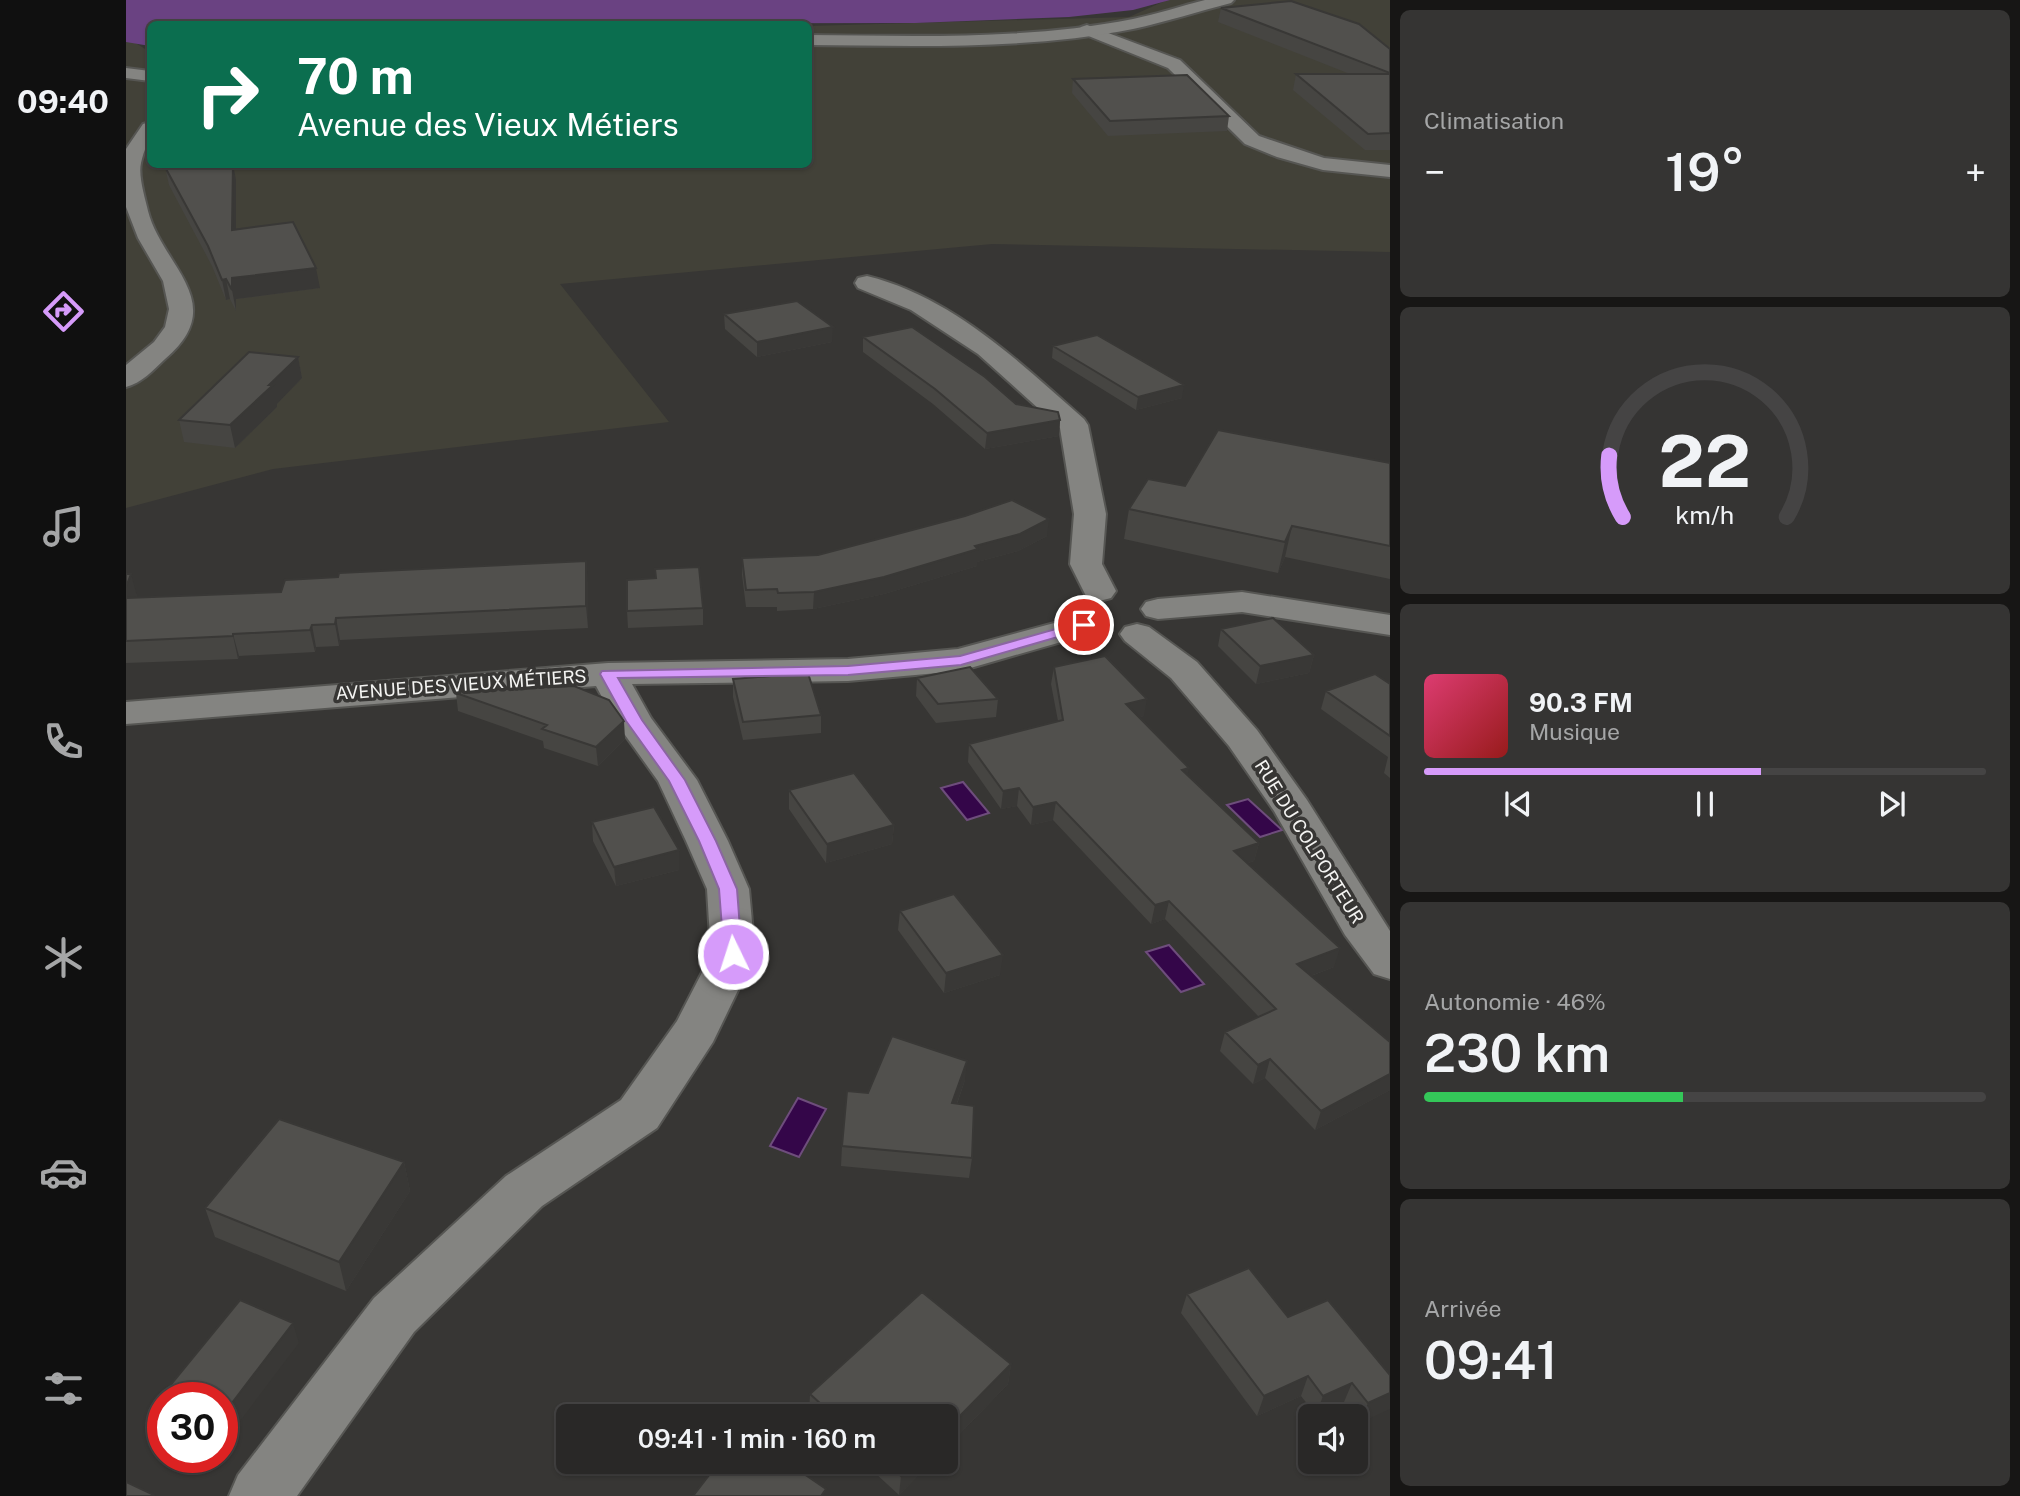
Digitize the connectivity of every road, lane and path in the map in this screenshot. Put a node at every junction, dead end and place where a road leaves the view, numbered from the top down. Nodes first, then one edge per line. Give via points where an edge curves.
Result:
1 (1226, 0) edge
2 (1087, 30) junction
3 (812, 40) edge
4 (126, 73) edge
5 (147, 76) edge
6 (147, 132) edge
7 (129, 158) edge
8 (1390, 171) edge
9 (867, 283) dead end
10 (126, 379) edge
11 (1098, 591) junction
12 (1147, 622) junction
13 (1084, 625) junction
14 (1390, 625) edge
15 (608, 674) junction
16 (126, 713) edge
17 (1390, 964) edge
18 (260, 1496) edge

1 - 2 street
2 - 3 street via 960,39
2 - 8 street via 1174,64 1252,140 1323,163
4 - 5 street
6 - 7 street
7 - 10 street via 138,214 175,281 181,309 178,327 163,348
9 - 11 street via 920,305 986,348 1074,425 1090,514 1086,564
11 - 12 street, RUE DU COLPORTEUR via 1140,596
11 - 13 street via 1074,604
12 - 13 street via 1109,634
12 - 14 street via 1242,603
12 - 17 street, RUE DU COLPORTEUR via 1243,738
13 - 15 street, AVENUE DES VIEUX MÉTIERS via 961,660 848,670
15 - 16 street, AVENUE DES VIEUX MÉTIERS
15 - 18 street via 634,721 677,780 707,841 728,889 733,954 696,1030 639,1114 524,1191 394,1315

